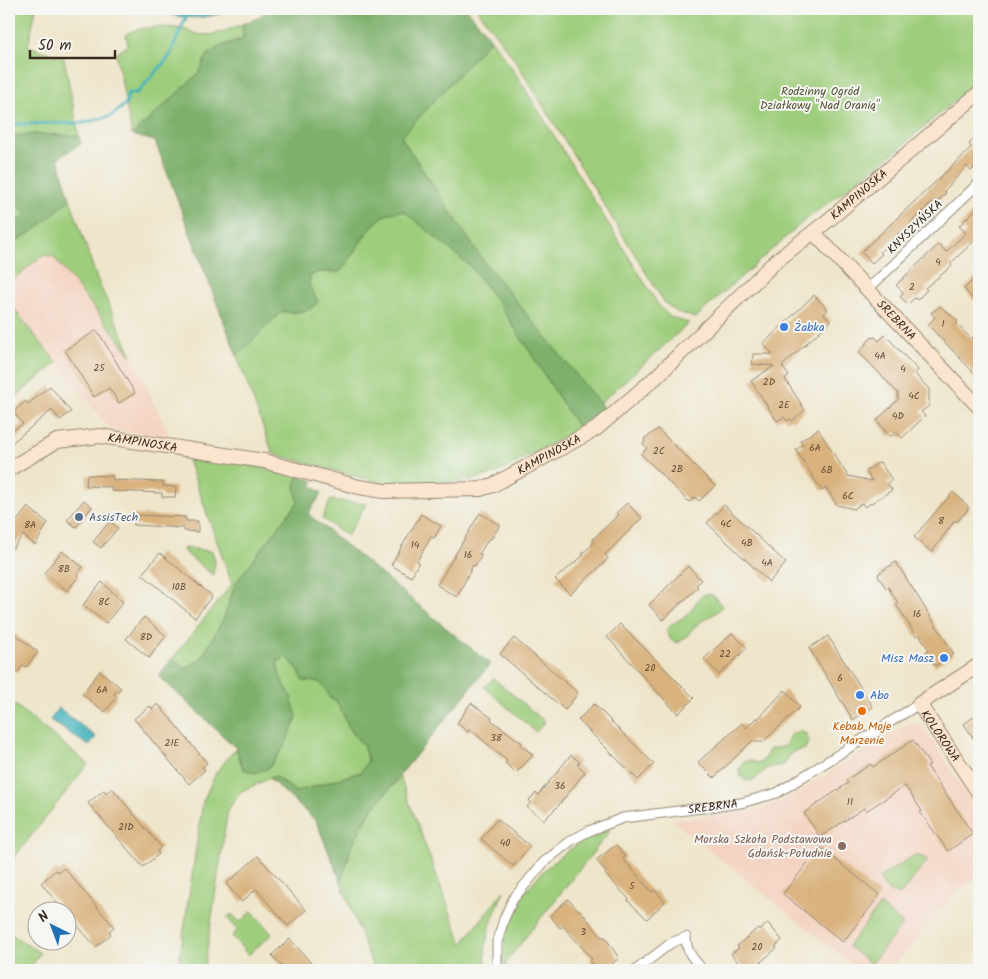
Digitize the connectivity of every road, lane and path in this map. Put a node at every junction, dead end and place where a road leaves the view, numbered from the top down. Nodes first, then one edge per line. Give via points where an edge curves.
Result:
1 (979, 93) edge
2 (979, 183) edge
3 (814, 233) junction
4 (867, 290) junction
5 (979, 407) edge
6 (9, 469) edge
7 (979, 665) edge
8 (919, 704) junction
9 (979, 793) edge
10 (497, 970) edge
11 (636, 970) edge
12 (703, 970) edge

1 - 3 street, KAMPINOSKA
2 - 4 street, KNYSZYŃSKA
3 - 4 street, SREBRNA
3 - 6 street, KAMPINOSKA via 776,261 660,373 596,429 480,489 384,491 264,461 100,436 57,441
4 - 5 street, SREBRNA
7 - 8 street, SREBRNA
8 - 9 street, KOLOROWA
8 - 10 street, SREBRNA via 777,793 741,803 622,818 572,840 544,862 513,899 497,942
11 - 12 street via 670,943 686,937 690,956

